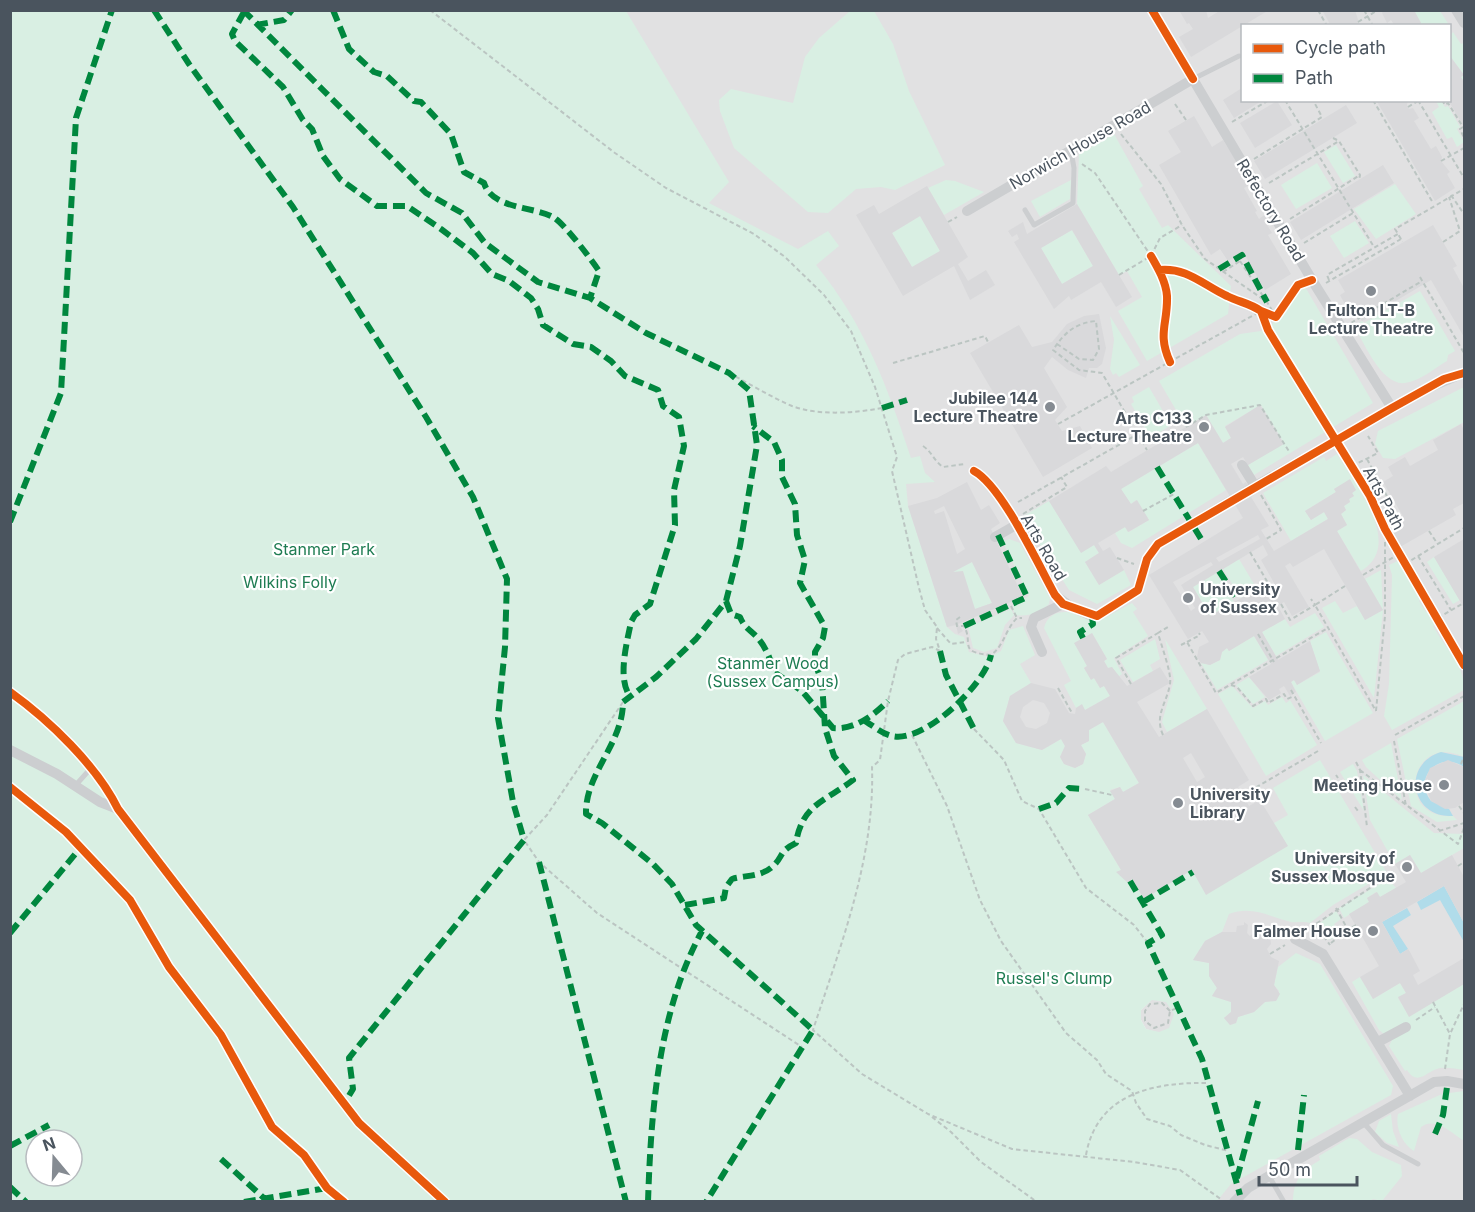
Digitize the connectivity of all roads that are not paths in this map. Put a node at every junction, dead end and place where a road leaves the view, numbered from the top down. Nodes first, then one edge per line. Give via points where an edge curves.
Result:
1 (1152, 10) edge
2 (1456, 10) edge
3 (1464, 23) edge
4 (1239, 56) dead end
5 (1193, 79) junction
6 (1071, 151) junction
7 (1025, 210) dead end
8 (963, 213) road end
9 (1464, 373) edge
10 (1392, 408) junction
11 (1242, 465) dead end
12 (971, 467) road end
13 (1232, 500) tunnel mouth
14 (1015, 523) junction
15 (995, 537) dead end
16 (1063, 604) junction
17 (1042, 652) dead end
18 (10, 692) edge
19 (10, 750) edge
20 (91, 768) junction
21 (75, 786) junction
22 (118, 809) junction
23 (1295, 939) road end
24 (1406, 1027) road end
25 (1378, 1042) junction
26 (1464, 1084) edge
27 (1410, 1096) junction
28 (1363, 1122) junction
29 (1418, 1164) dead end
30 (1269, 1176) junction
31 (444, 1202) edge
32 (1234, 1202) edge
33 (1284, 1202) edge

1 - 5 street, Refectory Road
2 - 3 street
4 - 5 lane
5 - 6 street, Norwich House Road
5 - 10 street, Refectory Road
6 - 7 lane via 1073,203 1034,225
6 - 8 street, Norwich House Road
9 - 10 street via 1444,379
10 - 11 street via 1256,490
12 - 14 street, Arts Road
13 - 16 street, Arts Road via 1158,544 1150,553 1141,584 1133,594 1097,616
14 - 15 street, Arts Road
14 - 16 street, Arts Road
16 - 17 street, Arts Road via 1034,618 1031,627
18 - 20 street
19 - 21 street
20 - 21 lane
20 - 22 street
21 - 22 street
22 - 31 street via 359,1123
23 - 25 street via 1323,954
24 - 25 street
25 - 27 street
26 - 27 street via 1434,1082
27 - 28 street
28 - 29 lane via 1383,1145
28 - 30 street
30 - 32 street
30 - 33 lane

